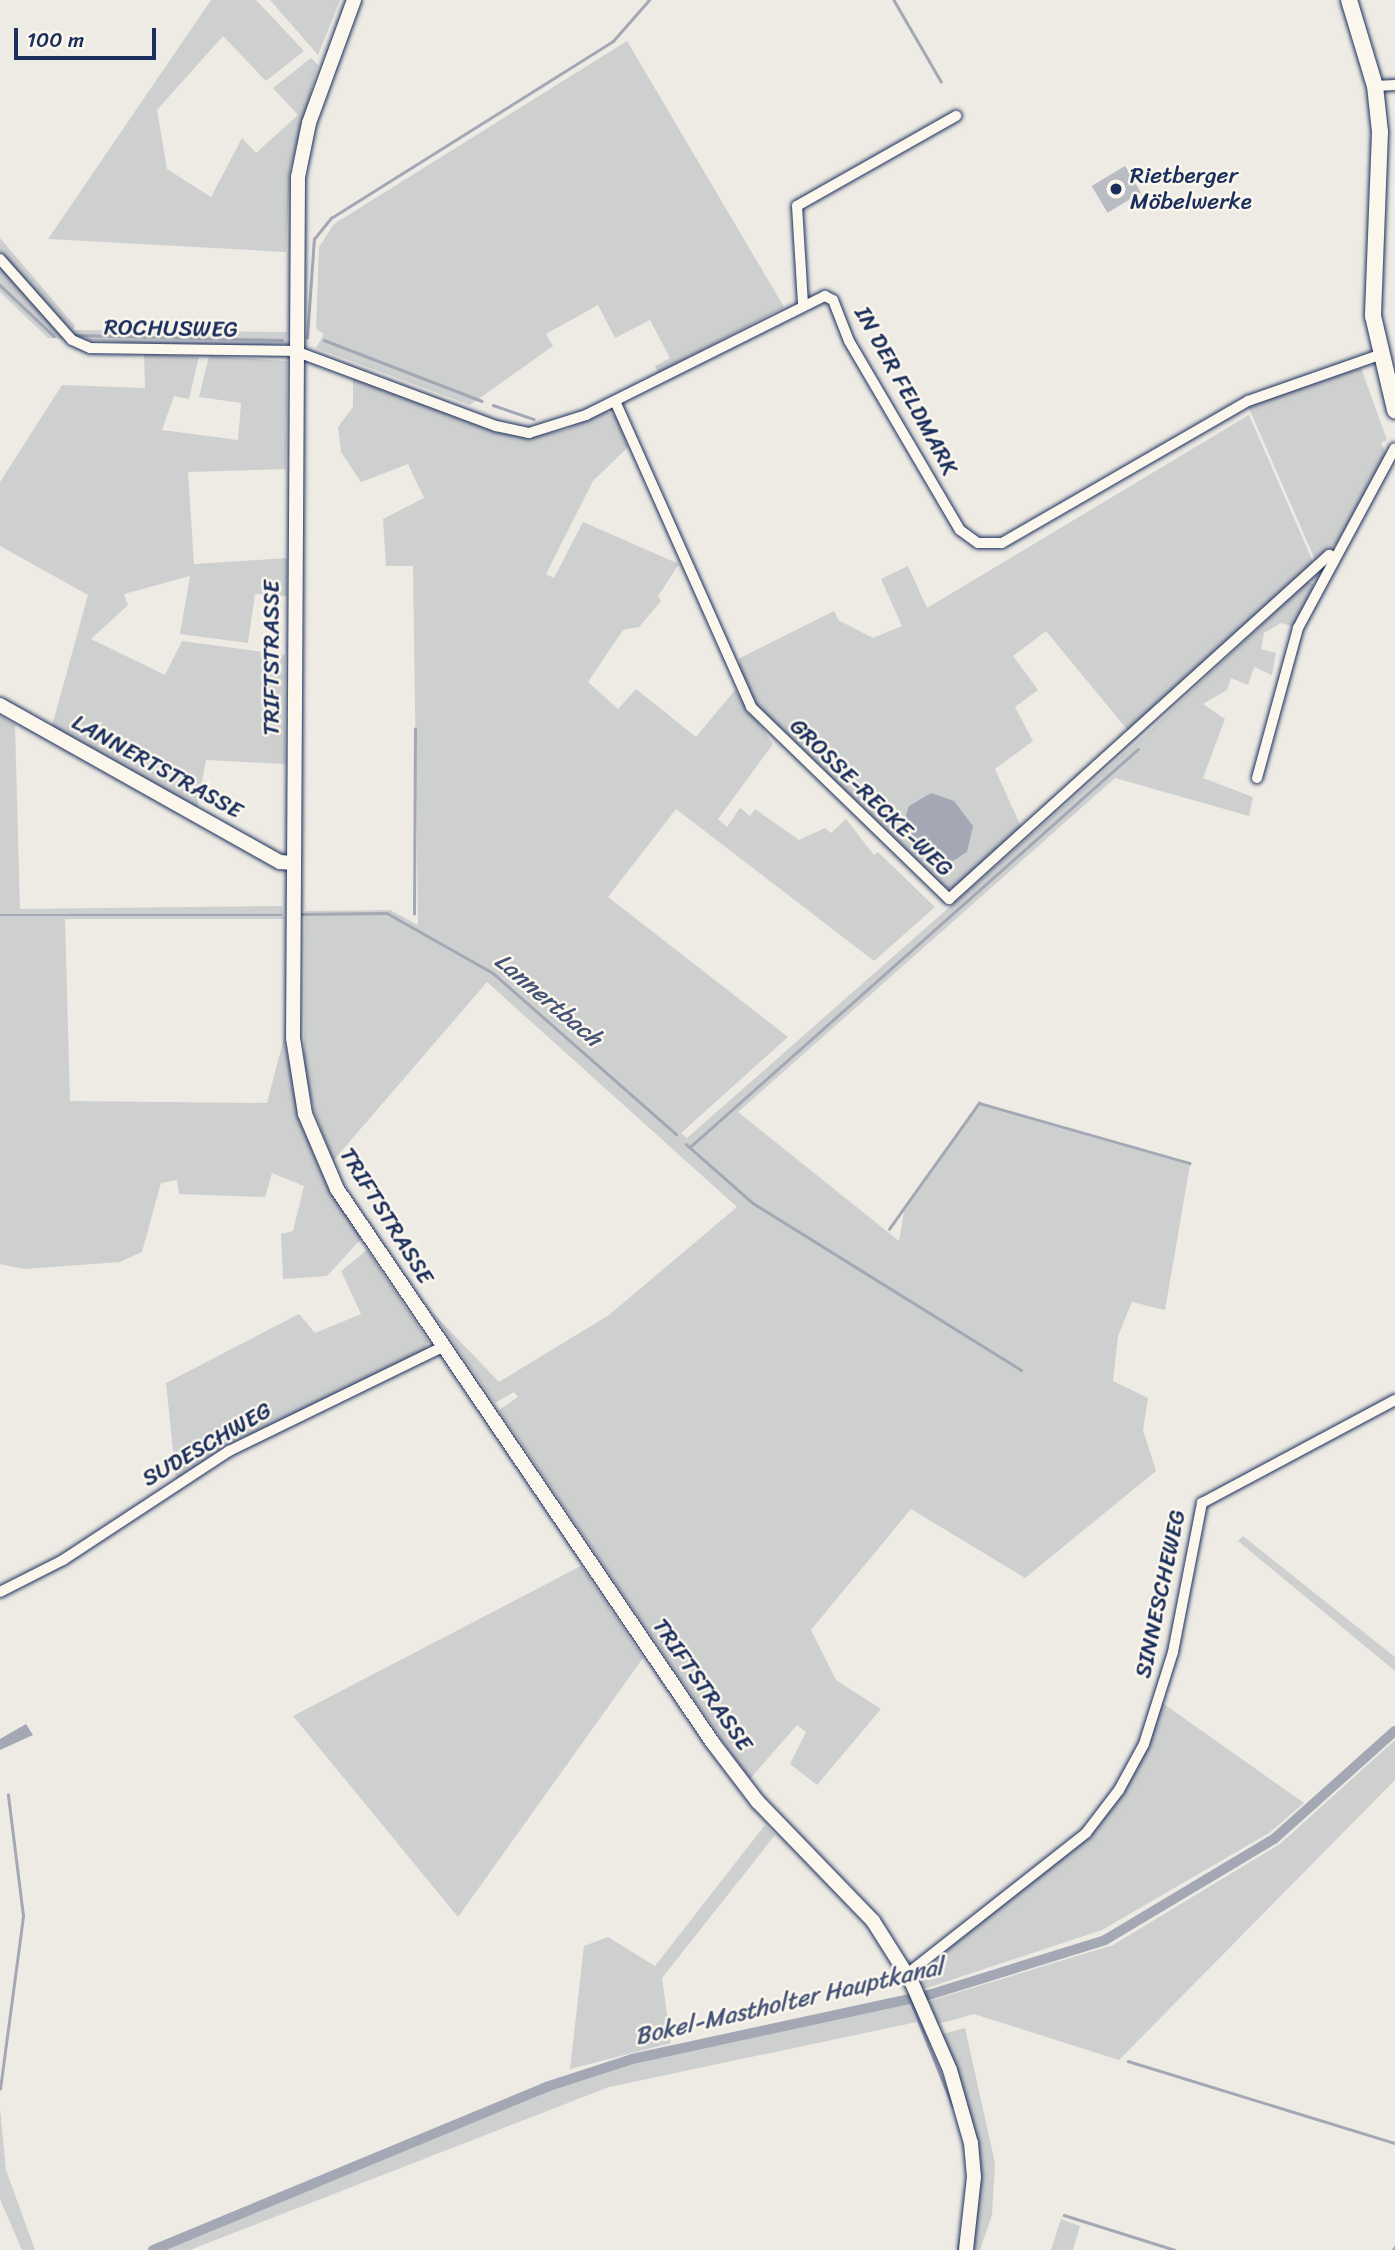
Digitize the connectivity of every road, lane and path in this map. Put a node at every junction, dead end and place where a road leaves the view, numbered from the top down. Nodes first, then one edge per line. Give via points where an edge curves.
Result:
1 (354, 0) edge
2 (1349, 0) edge
3 (1395, 85) edge
4 (1375, 86) junction
5 (956, 116) dead end
6 (0, 259) edge
7 (803, 304) junction
8 (295, 351) junction
9 (1379, 355) junction
10 (615, 401) junction
11 (1395, 410) edge
12 (1395, 448) edge
13 (1334, 557) junction
14 (1309, 574) junction
15 (1322, 582) junction
16 (0, 705) edge
17 (1257, 778) dead end
18 (293, 863) junction
19 (442, 1347) junction
20 (1395, 1400) edge
21 (0, 1592) edge
22 (910, 1978) junction
23 (966, 2250) edge

1 - 8 street, TRIFTSTRASSE via 309,123 298,177
2 - 4 main road
3 - 4 street
4 - 9 main road via 1379,186 1372,275
5 - 7 street via 797,206
6 - 8 street, ROCHUSWEG via 72,340 90,348
7 - 9 street, IN DER FELDMARK via 825,296 833,300 849,341 953,519 978,543 1002,543 1248,401
7 - 10 street, IN DER FELDMARK
8 - 10 street, IN DER FELDMARK via 496,426 529,433 564,426
8 - 18 street, TRIFTSTRASSE
9 - 11 main road
10 - 14 street, GROSSE-RECKE-WEG via 751,707 948,899
12 - 13 street, GROSSE-RECKE-WEG
13 - 14 street, GROSSE-RECKE-WEG
13 - 15 street, GROSSE-RECKE-WEG
14 - 15 street
15 - 17 street, GROSSE-RECKE-WEG via 1298,628
16 - 18 street, LANNERTSTRASSE via 280,862
18 - 19 street, TRIFTSTRASSE via 293,1038 305,1114 337,1189
19 - 21 street, SUDESCHWEG via 229,1451 64,1560
19 - 22 street, TRIFTSTRASSE via 713,1743 758,1802 873,1921
20 - 22 street, SINNESCHEWEG via 1202,1503 1173,1652 1144,1744 1119,1790 1086,1833
22 - 23 street, TRIFTSTRASSE via 971,2143 974,2177

